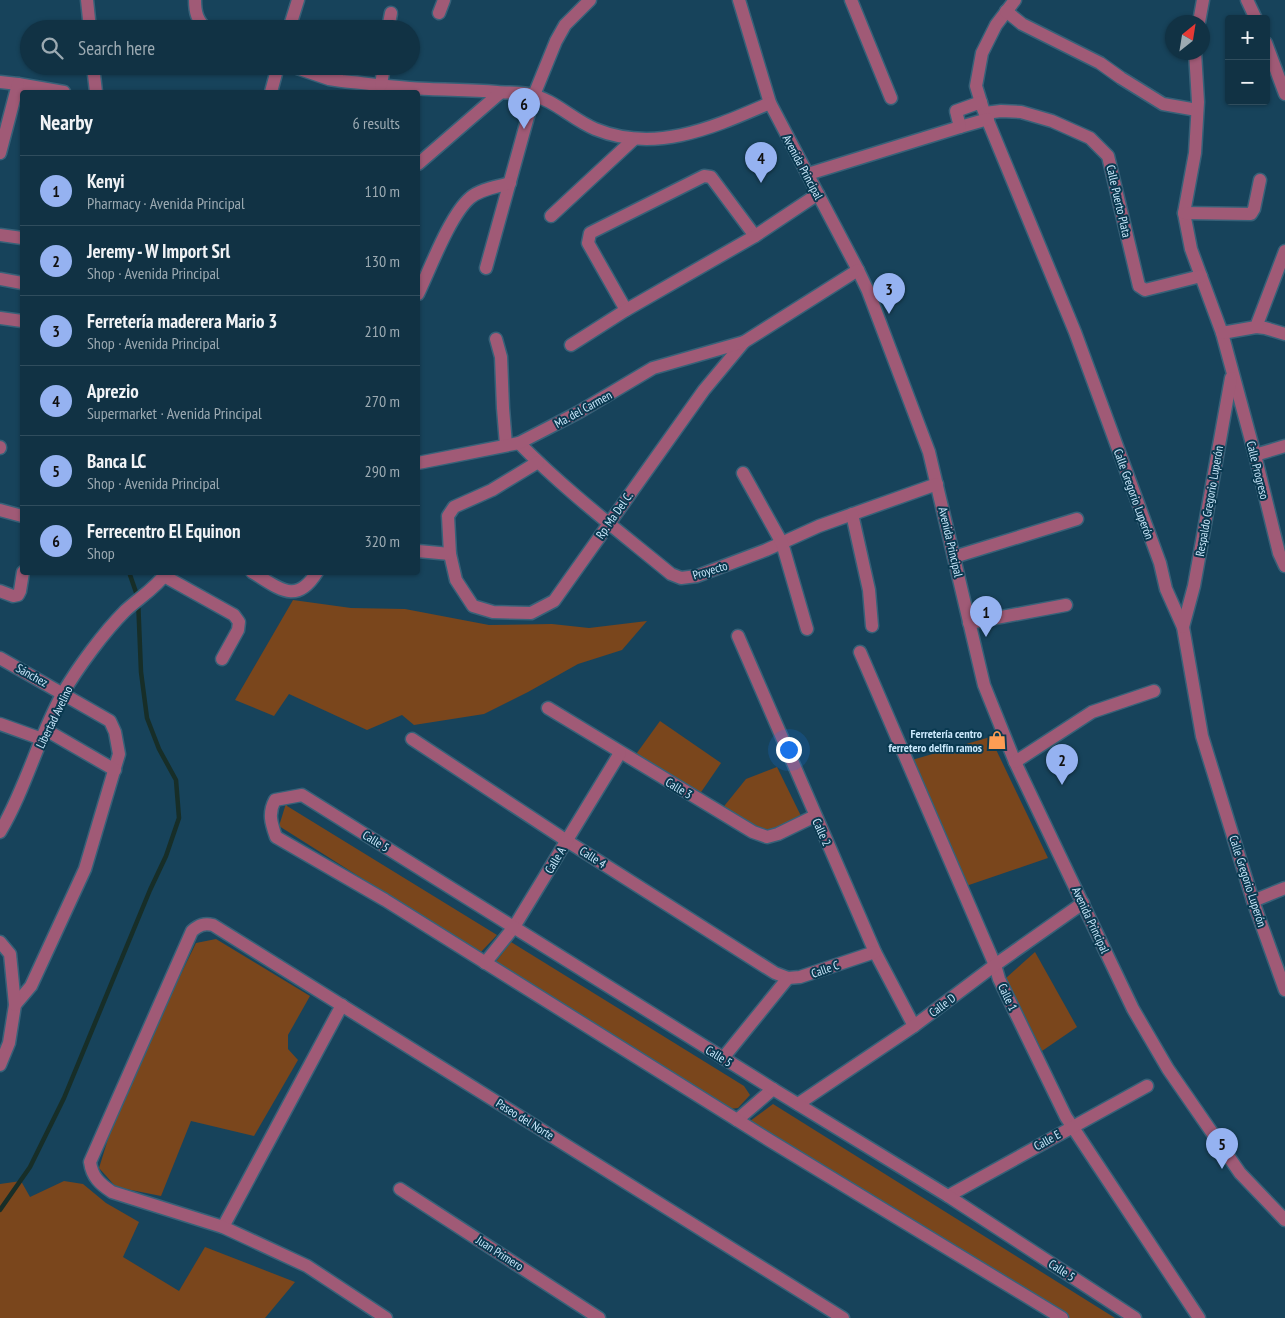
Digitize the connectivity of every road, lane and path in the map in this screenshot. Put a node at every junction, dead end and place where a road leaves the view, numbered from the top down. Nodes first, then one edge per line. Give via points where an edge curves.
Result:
1 (87, 0) edge
2 (195, 0) edge
3 (298, 0) edge
4 (444, 0) edge
5 (590, 0) edge
6 (739, 0) edge
7 (851, 0) edge
8 (1015, 0) edge
9 (1203, 0) edge
10 (1247, 0) edge
11 (1006, 12) junction
12 (390, 13) dead end
13 (439, 13) dead end
14 (1200, 15) edge
15 (1254, 15) edge
16 (89, 20) edge
17 (199, 20) edge
18 (292, 20) edge
19 (389, 20) edge
20 (1270, 54) edge
21 (1195, 60) edge
22 (94, 75) edge
23 (276, 75) edge
24 (317, 75) edge
25 (383, 75) edge
26 (0, 82) edge
27 (18, 84) junction
28 (381, 85) junction
29 (52, 90) edge
30 (96, 90) edge
31 (272, 90) edge
32 (500, 92) junction
33 (1285, 94) edge
34 (534, 95) junction
35 (891, 98) dead end
36 (770, 103) junction
37 (1197, 110) junction
38 (985, 112) junction
39 (960, 127) junction
40 (634, 139) junction
41 (0, 153) edge
42 (420, 162) edge
43 (808, 174) junction
44 (1260, 180) dead end
45 (510, 183) junction
46 (818, 194) junction
47 (1184, 214) junction
48 (551, 216) dead end
49 (0, 235) edge
50 (755, 236) junction
51 (20, 238) edge
52 (1285, 251) edge
53 (486, 268) dead end
54 (858, 270) junction
55 (1201, 276) junction
56 (0, 279) edge
57 (20, 283) edge
58 (420, 290) edge
59 (626, 310) junction
60 (0, 318) edge
61 (20, 320) edge
62 (1256, 327) junction
63 (1222, 333) junction
64 (1285, 334) edge
65 (496, 338) dead end
66 (744, 342) junction
67 (570, 345) dead end
68 (1232, 374) junction
69 (519, 443) junction
70 (506, 445) junction
71 (1285, 446) edge
72 (1255, 455) junction
73 (538, 462) junction
74 (420, 463) edge
75 (743, 473) dead end
76 (936, 484) junction
77 (0, 510) edge
78 (852, 514) junction
79 (20, 515) edge
80 (1077, 519) dead end
81 (609, 523) junction
82 (782, 543) junction
83 (420, 552) edge
84 (450, 554) junction
85 (954, 556) junction
86 (1285, 566) edge
87 (23, 575) edge
88 (165, 575) edge
89 (168, 575) edge
90 (257, 575) edge
91 (315, 575) edge
92 (0, 592) edge
93 (1066, 605) dead end
94 (969, 623) junction
95 (872, 626) dead end
96 (1183, 627) junction
97 (807, 629) dead end
98 (738, 636) dead end
99 (860, 652) dead end
100 (0, 658) edge
101 (222, 659) dead end
102 (1154, 691) dead end
103 (63, 693) junction
104 (548, 708) dead end
105 (0, 724) edge
106 (44, 735) junction
107 (412, 739) dead end
108 (620, 753) junction
109 (1015, 762) junction
110 (115, 770) junction
111 (815, 816) junction
112 (0, 832) edge
113 (567, 841) junction
114 (1285, 888) edge
115 (1254, 901) junction
116 (1083, 903) junction
117 (514, 927) junction
118 (0, 942) edge
119 (875, 952) junction
120 (485, 963) junction
121 (995, 965) junction
122 (788, 978) junction
123 (1285, 990) edge
124 (16, 1005) junction
125 (342, 1005) junction
126 (914, 1026) junction
127 (723, 1058) junction
128 (0, 1065) edge
129 (1147, 1086) dead end
130 (773, 1089) junction
131 (798, 1104) junction
132 (738, 1120) junction
133 (1072, 1126) junction
134 (400, 1189) dead end
135 (948, 1196) junction
136 (1285, 1220) edge
137 (223, 1227) junction
138 (386, 1318) edge
139 (599, 1318) edge
140 (844, 1318) edge
141 (1062, 1318) edge
142 (1136, 1318) edge
143 (1199, 1318) edge

1 - 16 street
2 - 17 street
3 - 18 street
4 - 13 street
5 - 34 street via 565,25
6 - 36 street, Avenida Principal
7 - 35 street
8 - 11 street, Calle Gregorio Luperón
9 - 14 street
10 - 15 street
11 - 37 street via 1022,24 1100,63 1163,104
11 - 38 street, Calle Gregorio Luperón via 982,53 976,86
12 - 19 street
20 - 33 street
21 - 37 street
22 - 30 street
23 - 31 street
24 - 28 street
25 - 28 street
26 - 27 street
27 - 29 street
27 - 41 street
28 - 32 street
32 - 34 street
32 - 42 street
34 - 40 street via 593,128
34 - 45 street
36 - 40 street via 687,135
36 - 43 street, Avenida Principal
37 - 47 street via 1195,153
38 - 39 street
38 - 39 street via 956,111
38 - 55 street, Calle Puerto Plata via 1021,112 1052,121 1090,138 1108,156 1141,288 1145,290
38 - 96 street, Calle Gregorio Luperón via 1075,332 1160,563 1166,589
39 - 43 street
40 - 48 street
43 - 46 street, Avenida Principal
44 - 47 street via 1251,214
45 - 53 street
45 - 58 street via 478,193 464,204
46 - 50 street
46 - 54 street, Avenida Principal
47 - 55 street, Calle Progreso via 1191,249
49 - 51 street
50 - 59 street
50 - 59 street via 711,177 704,176 590,233 588,242
52 - 62 street
54 - 66 street
54 - 76 street, Avenida Principal via 929,452
55 - 63 street, Calle Progreso
56 - 57 street
59 - 67 street
60 - 61 street
62 - 63 street
62 - 64 street
63 - 68 street, Calle Progreso
65 - 70 street via 501,357
66 - 69 street, Ma. del Carmen via 653,368
66 - 81 street, Rp. Ma Del C. via 704,390
68 - 72 street, Calle Progreso
68 - 96 street, Respaldo Gregorio Luperón via 1194,586
69 - 70 street, Ma. del Carmen
69 - 73 street, Proyecto
70 - 74 street, Ma. del Carmen
71 - 72 street
72 - 86 street, Calle Progreso
73 - 81 street, Proyecto
73 - 84 street via 492,490 454,507 448,516
75 - 82 street
76 - 78 street, Proyecto
76 - 85 street, Avenida Principal
77 - 79 street
78 - 82 street, Proyecto
78 - 95 street via 869,590
80 - 85 street
81 - 82 street, Proyecto via 671,574 681,578 697,576
81 - 84 street, Rp. Ma Del C. via 554,602 531,612 493,612 473,606 456,580
82 - 97 street
83 - 84 street
85 - 94 street, Avenida Principal
87 - 92 street via 18,595
88 - 103 street, Libertad Avelino via 99,640
89 - 101 street via 234,615 239,622
90 - 91 street via 293,592 309,584
93 - 94 street
94 - 109 street, Avenida Principal via 984,685
96 - 115 street, Calle Gregorio Luperón via 1202,736
98 - 111 street, Calle 2
99 - 121 street, Calle 1
100 - 103 street, Sánchez
102 - 109 street via 1092,712
103 - 106 street, Libertad Avelino
103 - 110 street, Sánchez via 110,721 119,754
104 - 108 street, Calle 3
105 - 106 street
106 - 110 street
106 - 112 street, Libertad Avelino
107 - 113 street, Calle 4
108 - 111 street, Calle 3 via 753,832 767,837
108 - 113 street, Calle A
109 - 116 street, Avenida Principal
110 - 124 street, Sánchez via 85,869 31,986
111 - 119 street, Calle 2
113 - 117 street, Calle A
113 - 122 street, Calle 4 via 775,973
114 - 115 street
115 - 123 street, Calle Gregorio Luperón
116 - 121 street, Calle D
116 - 136 street, Avenida Principal via 1134,1009 1168,1069 1240,1173
117 - 120 street, Calle A
117 - 120 street, Calle 5 via 302,795 276,800 270,818 276,837
117 - 127 street, Calle 5
118 - 124 street via 10,954
119 - 122 street, Calle C
119 - 126 street, Calle 2
120 - 132 street
121 - 126 street, Calle D
121 - 133 street, Calle 1
122 - 127 street
124 - 128 street via 9,1043
125 - 137 street
125 - 137 street, Paseo del Norte via 213,925 205,923 192,931 90,1162 91,1171 99,1183 112,1192
125 - 140 street, Paseo del Norte
126 - 131 street, Calle D
127 - 130 street, Calle 5
129 - 133 street, Calle E
130 - 131 street, Calle 5
130 - 132 street
131 - 135 street, Calle 5
132 - 141 street
133 - 135 street, Calle E
133 - 143 street, Calle 1
134 - 139 street, Juan Primero
135 - 142 street, Calle 5
137 - 138 street via 307,1266

